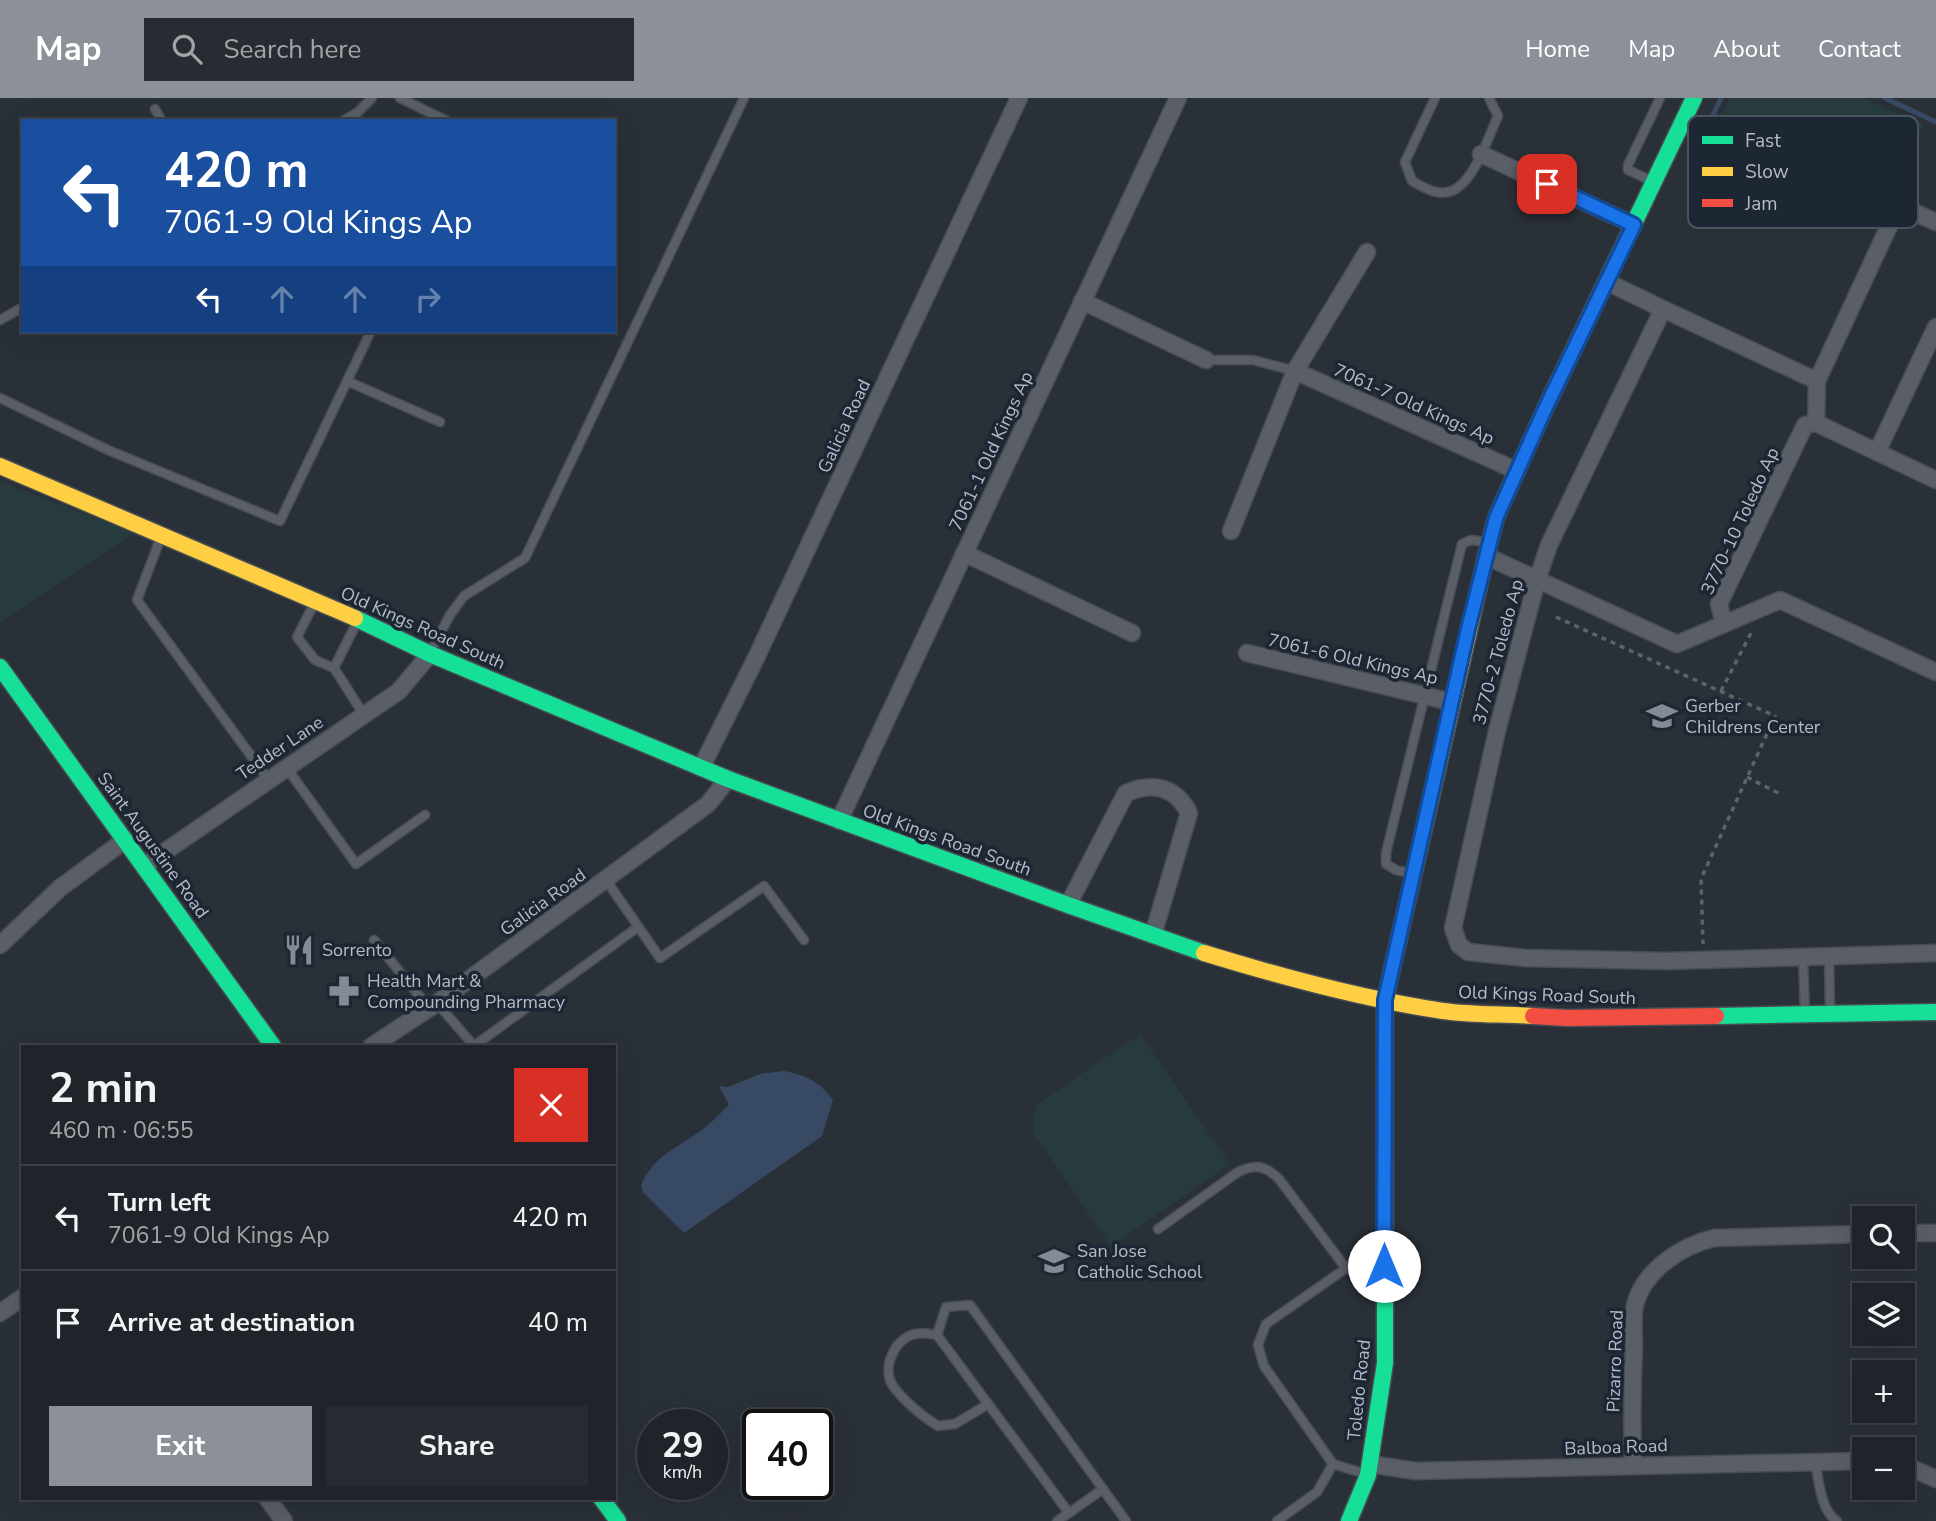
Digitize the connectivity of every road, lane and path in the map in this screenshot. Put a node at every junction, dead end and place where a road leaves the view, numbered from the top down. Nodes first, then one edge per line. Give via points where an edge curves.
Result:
1 (372, 98) edge
2 (400, 98) edge
3 (744, 98) edge
4 (1019, 98) edge
5 (1178, 98) edge
6 (1435, 98) edge
7 (1489, 98) edge
8 (1660, 98) edge
9 (1694, 98) edge
10 (155, 109) dead end
11 (161, 119) edge
12 (346, 119) edge
13 (443, 119) edge
14 (1482, 154) junction
15 (1654, 182) junction
16 (1918, 214) edge
17 (1936, 222) edge
18 (1634, 225) junction
19 (1888, 228) edge
20 (1367, 252) dead end
21 (1607, 282) junction
22 (1082, 301) junction
23 (21, 308) edge
24 (1663, 309) junction
25 (0, 320) edge
26 (1936, 327) edge
27 (370, 333) edge
28 (1206, 360) joint
29 (1295, 372) junction
30 (347, 381) junction
31 (1817, 381) junction
32 (0, 398) edge
33 (440, 422) dead end
34 (1816, 424) junction
35 (1877, 452) junction
36 (0, 466) edge
37 (1517, 471) junction
38 (1936, 480) edge
39 (1231, 531) dead end
40 (162, 534) junction
41 (1488, 549) junction
42 (964, 553) junction
43 (1537, 580) junction
44 (315, 601) junction
45 (1556, 617) dead end
46 (358, 619) junction
47 (1756, 622) dead end
48 (1724, 624) junction
49 (1132, 633) dead end
50 (1247, 653) dead end
51 (430, 654) junction
52 (0, 667) edge
53 (334, 668) junction
54 (1936, 672) edge
55 (1721, 691) junction
56 (1426, 697) junction
57 (1451, 702) junction
58 (364, 715) junction
59 (286, 767) junction
60 (701, 768) junction
61 (1747, 777) junction
62 (268, 779) junction
63 (728, 779) junction
64 (1780, 794) dead end
65 (425, 815) dead end
66 (839, 821) junction
67 (125, 840) junction
68 (144, 866) junction
69 (1412, 874) junction
70 (606, 880) junction
71 (1068, 905) junction
72 (638, 927) junction
73 (1153, 935) junction
74 (374, 940) dead end
75 (804, 940) dead end
76 (0, 945) edge
77 (1936, 953) edge
78 (1829, 956) junction
79 (1803, 957) junction
80 (1703, 960) junction
81 (1385, 1000) junction
82 (433, 1005) junction
83 (1936, 1012) edge
84 (1805, 1014) junction
85 (1830, 1014) junction
86 (272, 1045) edge
87 (373, 1045) edge
88 (473, 1045) edge
89 (475, 1045) edge
90 (1157, 1229) dead end
91 (1915, 1233) edge
92 (1936, 1233) edge
93 (1852, 1234) edge
94 (1384, 1242) junction
95 (1345, 1268) junction
96 (21, 1298) edge
97 (0, 1313) edge
98 (937, 1335) junction
99 (988, 1404) junction
100 (1852, 1461) edge
101 (1815, 1462) junction
102 (1333, 1464) junction
103 (1633, 1466) junction
104 (1369, 1470) junction
105 (1915, 1470) edge
106 (1936, 1479) edge
107 (1103, 1489) junction
108 (268, 1500) edge
109 (602, 1500) edge
110 (1069, 1513) junction
111 (284, 1521) edge
112 (618, 1521) edge
113 (1057, 1521) edge
114 (1126, 1521) edge
115 (1277, 1521) edge
116 (1349, 1521) edge
117 (1837, 1521) edge

1 - 12 lane
2 - 13 lane
3 - 51 lane via 525,558 464,596
4 - 60 street, Galicia Road
5 - 22 street, 7061-1 Old Kings Ap
6 - 14 lane via 1405,162 1412,181 1428,190 1449,192 1464,184
7 - 14 lane via 1497,116
8 - 15 lane via 1628,165 1628,170
9 - 15 street, Toledo Road
10 - 11 lane
14 - 18 street
15 - 18 street, Toledo Road
16 - 17 street
18 - 21 street, Toledo Road
19 - 31 street
20 - 29 street
21 - 24 street
21 - 37 street, Toledo Road
22 - 28 street
22 - 42 street, 7061-1 Old Kings Ap
23 - 25 lane
24 - 31 street
24 - 43 street, 3770-2 Toledo Ap via 1549,545
26 - 35 street
27 - 30 lane
28 - 29 lane via 1253,360
29 - 37 street, 7061-7 Old Kings Ap
29 - 39 street
30 - 32 lane via 279,521 108,450
30 - 33 lane
31 - 34 street
34 - 35 street
34 - 48 street, 3770-10 Toledo Ap via 1805,425 1719,604
35 - 38 street
36 - 40 street, Old Kings Road South
37 - 41 street, Toledo Road
40 - 44 street, Old Kings Road South
40 - 62 lane via 137,600
41 - 43 street
41 - 56 lane via 1471,540 1462,544
41 - 57 street, Toledo Road
42 - 49 street
42 - 66 street, 7061-1 Old Kings Ap
43 - 48 street via 1677,644
43 - 80 street, 3770-2 Toledo Ap via 1455,917 1453,928 1460,945 1468,952 1527,958
44 - 46 street, Old Kings Road South
44 - 53 lane via 297,637 315,660
45 - 55 path
46 - 51 street, Old Kings Road South
46 - 53 lane
47 - 55 path
48 - 54 street via 1780,600
50 - 56 street, 7061-6 Old Kings Ap
51 - 58 street, Tedder Lane via 399,691
51 - 60 street, Old Kings Road South
52 - 67 street, Saint Augustine Road
53 - 58 lane
55 - 61 path via 1775,716
56 - 57 street, 7061-6 Old Kings Ap
56 - 69 lane via 1386,853 1386,864
57 - 69 street, Toledo Road
58 - 59 street, Tedder Lane
59 - 62 street, Tedder Lane
59 - 65 lane via 356,864
60 - 63 street, Old Kings Road South
61 - 64 path
61 - 80 path via 1701,879
62 - 68 street, Tedder Lane
63 - 66 street, Old Kings Road South
63 - 70 street, Galicia Road via 708,804
66 - 71 street, Old Kings Road South
67 - 68 street, Saint Augustine Road
67 - 76 street via 60,888
68 - 86 street, Saint Augustine Road
69 - 81 street, Toledo Road
70 - 72 lane
70 - 82 street, Galicia Road
71 - 73 street, Old Kings Road South
71 - 73 street via 1126,793 1143,787 1171,792 1189,813
72 - 75 lane via 660,958 764,886
72 - 89 lane
73 - 81 street, Old Kings Road South via 1268,972
74 - 82 lane
77 - 78 street, 3770-2 Toledo Ap
78 - 79 street, 3770-2 Toledo Ap
78 - 85 lane
79 - 80 street, 3770-2 Toledo Ap
79 - 84 lane
81 - 84 street, Old Kings Road South via 1445,1011 1567,1018
81 - 94 street, Toledo Road
82 - 87 street, Galicia Road
82 - 88 lane
83 - 85 street, Old Kings Road South
84 - 85 street, Old Kings Road South
90 - 95 lane via 1238,1172 1260,1166 1279,1179
91 - 92 street
93 - 103 street, Pizarro Road via 1714,1238 1690,1246 1652,1275 1635,1305
94 - 95 lane
94 - 104 street, Toledo Road via 1385,1363
95 - 102 lane via 1266,1324 1258,1345 1265,1366
96 - 97 street
98 - 99 lane
98 - 99 lane via 913,1334 892,1352 888,1367 894,1387 938,1426 955,1424
98 - 107 lane via 946,1307 970,1305
99 - 110 lane
100 - 101 street, Balboa Road
101 - 103 street, Balboa Road
101 - 117 lane via 1821,1492
102 - 104 lane
102 - 115 lane via 1317,1492
103 - 104 street, Balboa Road
104 - 116 street, Toledo Road
105 - 106 street
107 - 110 lane
107 - 114 lane
108 - 111 street
109 - 112 street
110 - 113 lane

